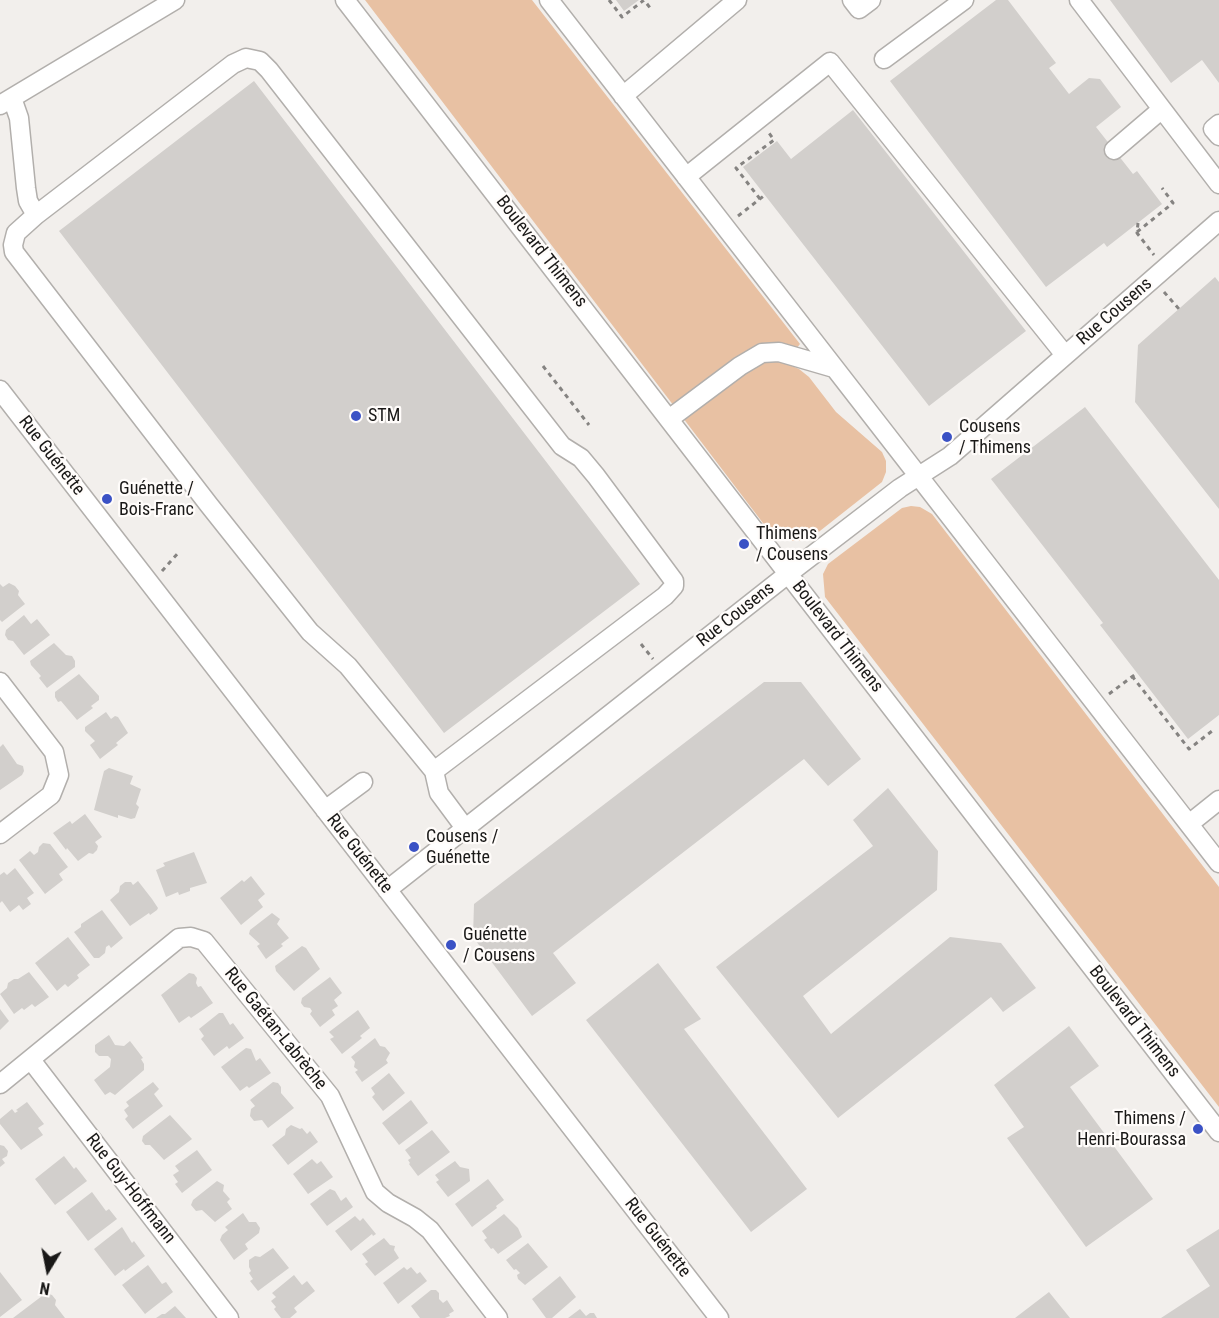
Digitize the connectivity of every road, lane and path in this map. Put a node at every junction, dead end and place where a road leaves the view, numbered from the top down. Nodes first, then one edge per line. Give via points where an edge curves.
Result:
1 (175, 0) edge
2 (345, 0) edge
3 (549, 0) edge
4 (609, 0) edge
5 (737, 0) edge
6 (852, 0) edge
7 (871, 0) edge
8 (964, 0) edge
9 (1079, 0) edge
10 (651, 9) dead end
11 (884, 59) dead end
12 (623, 96) junction
13 (6, 102) edge
14 (1162, 109) junction
15 (1219, 124) edge
16 (1219, 136) edge
17 (772, 137) dead end
18 (1114, 150) dead end
19 (686, 177) junction
20 (1219, 184) edge
21 (1162, 188) dead end
22 (765, 195) dead end
23 (760, 199) junction
24 (36, 215) junction
25 (738, 216) dead end
26 (1137, 223) dead end
27 (1215, 231) edge
28 (1137, 232) junction
29 (1154, 255) dead end
30 (1161, 288) dead end
31 (1179, 309) dead end
32 (1065, 355) junction
33 (543, 366) dead end
34 (834, 368) junction
35 (0, 390) edge
36 (669, 419) junction
37 (589, 425) dead end
38 (920, 476) junction
39 (179, 552) dead end
40 (162, 571) dead end
41 (789, 574) junction
42 (641, 644) dead end
43 (653, 659) dead end
44 (1137, 673) dead end
45 (1132, 676) junction
46 (0, 682) edge
47 (1109, 694) dead end
48 (1212, 731) dead end
49 (434, 771) junction
50 (363, 782) dead end
51 (1219, 800) edge
52 (325, 810) junction
53 (1189, 824) junction
54 (465, 828) junction
55 (0, 834) edge
56 (1217, 854) edge
57 (387, 890) junction
58 (31, 1060) junction
59 (0, 1084) edge
60 (1219, 1132) edge
61 (229, 1318) edge
62 (498, 1318) edge
63 (718, 1318) edge

1 - 13 street
2 - 36 street, Boulevard Thimens
3 - 12 street
4 - 10 path via 622,17 644,0
5 - 12 street
6 - 7 street via 859,9
8 - 11 street
9 - 14 street
12 - 19 street
13 - 24 street via 19,118 28,201
14 - 18 street
14 - 20 street
15 - 16 street via 1214,129
17 - 23 path via 774,140 736,168
19 - 32 street via 830,62
19 - 34 street
21 - 28 path via 1173,202
22 - 23 path
23 - 25 path
24 - 49 street via 16,233 13,245 17,258 310,632 348,666
24 - 49 street via 233,64 246,58 260,61 562,446 581,458 672,577 674,586 665,596
26 - 28 path
27 - 32 street, Rue Cousens
28 - 29 path
30 - 31 path
32 - 38 street, Rue Cousens via 950,456
33 - 37 path
34 - 36 street via 779,352 762,353
34 - 38 street
35 - 52 street, Rue Guénette
36 - 41 street, Boulevard Thimens
38 - 41 street, Rue Cousens
38 - 53 street
39 - 40 path
41 - 54 street, Rue Cousens
41 - 60 street, Boulevard Thimens
42 - 43 path
44 - 45 path
45 - 47 path
45 - 48 path via 1189,749
46 - 55 street via 54,752 59,775 51,795
49 - 54 street via 439,794
50 - 52 street
51 - 53 street
52 - 57 street, Rue Guénette
53 - 56 street
54 - 57 street, Rue Cousens
57 - 63 street, Rue Guénette
58 - 59 street, Rue Gaétan-Labrèche
58 - 61 street, Rue Guy-Hoffmann
58 - 62 street, Rue Gaétan-Labrèche via 179,938 204,941 330,1096 375,1192 430,1230

